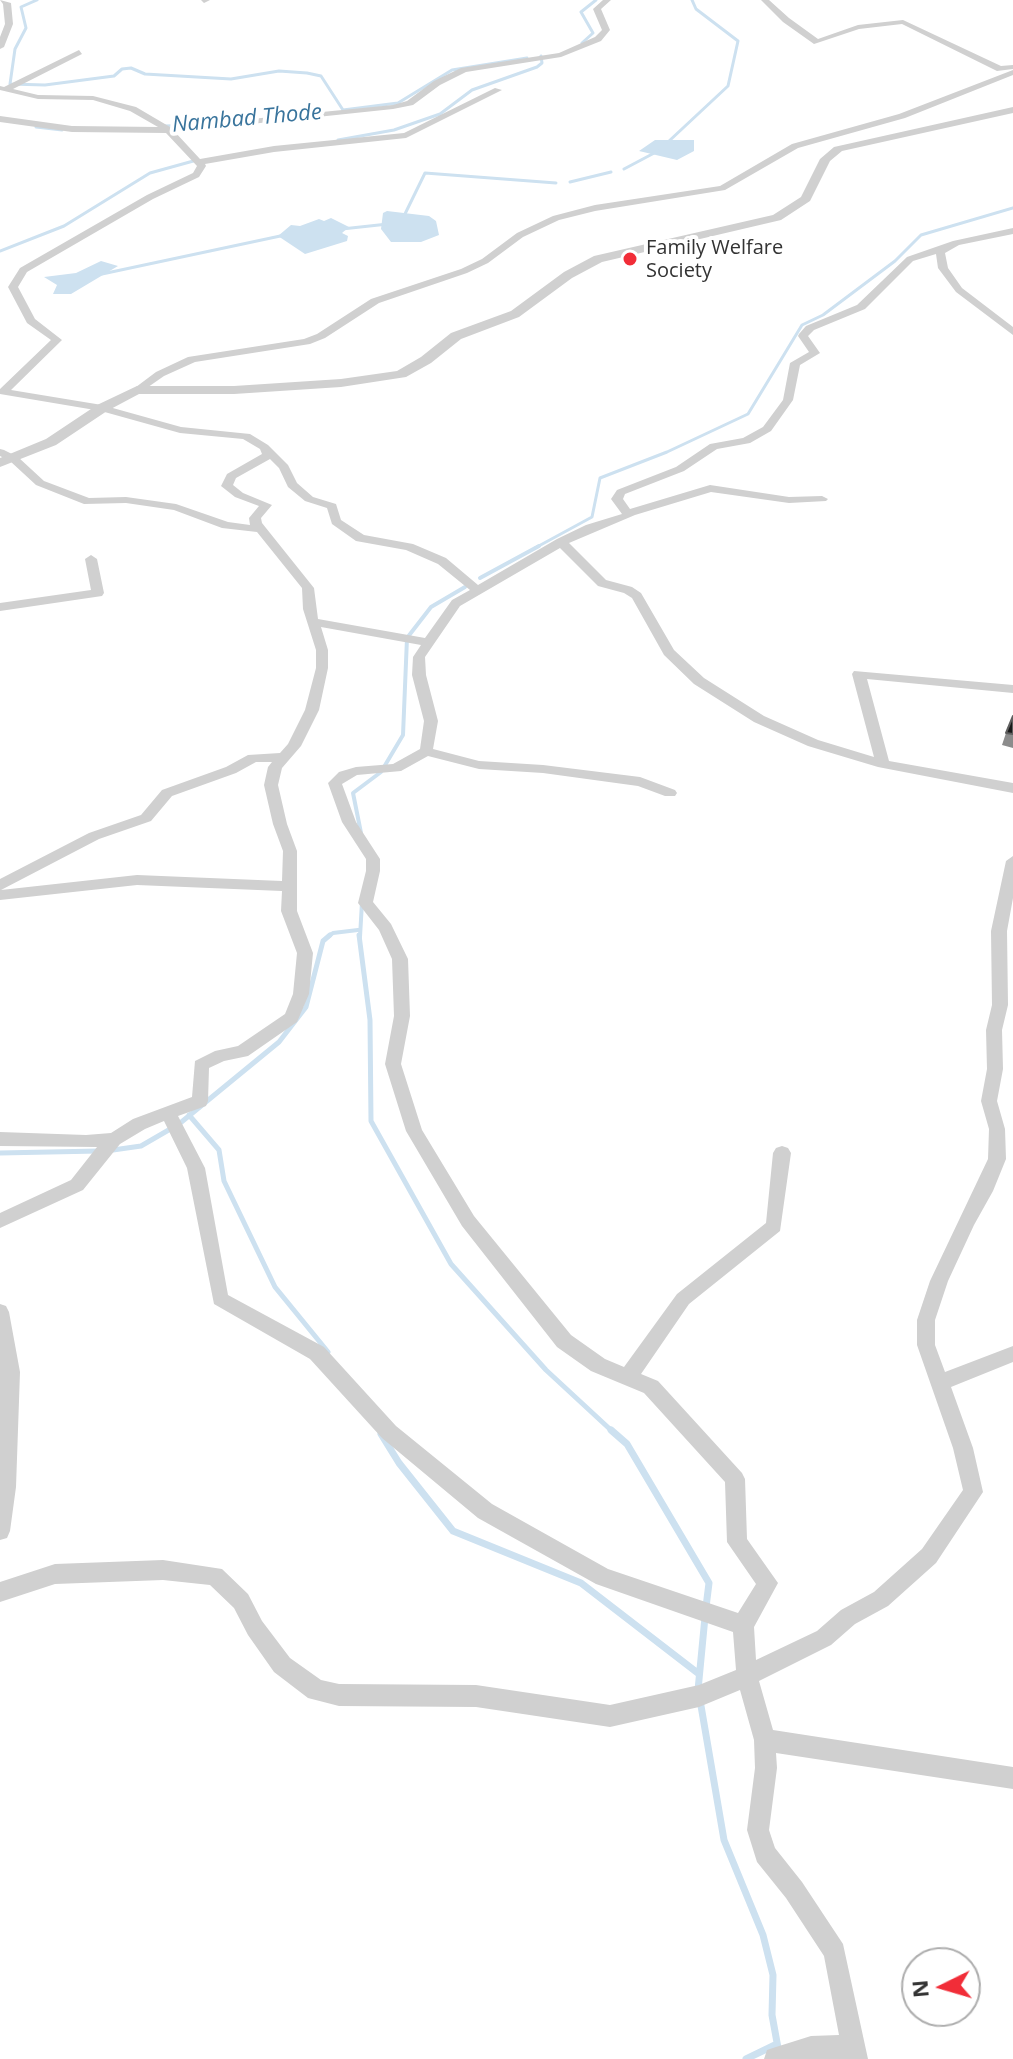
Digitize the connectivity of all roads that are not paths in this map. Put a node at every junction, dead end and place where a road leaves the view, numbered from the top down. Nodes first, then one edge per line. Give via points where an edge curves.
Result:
1 (607, 0) edge
2 (765, 0) edge
3 (3, 1) edge
4 (21, 1) edge
5 (0, 47) edge
6 (79, 52) dead end
7 (1013, 70) edge
8 (3, 88) edge
9 (498, 90) dead end
10 (1013, 110) edge
11 (0, 119) edge
12 (163, 127) junction
13 (198, 161) junction
14 (1013, 231) edge
15 (944, 248) junction
16 (0, 281) edge
17 (16, 282) junction
18 (1013, 332) edge
19 (137, 390) junction
20 (102, 408) junction
21 (268, 451) junction
22 (0, 452) edge
23 (14, 459) junction
24 (0, 463) edge
25 (822, 499) dead end
26 (628, 513) junction
27 (258, 529) junction
28 (561, 542) junction
29 (91, 559) dead end
30 (476, 589) junction
31 (7, 606) edge
32 (0, 616) edge
33 (314, 622) junction
34 (429, 643) junction
35 (1013, 689) edge
36 (425, 752) junction
37 (284, 757) junction
38 (883, 764) junction
39 (1013, 788) edge
40 (670, 793) dead end
41 (1013, 861) edge
42 (0, 885) edge
43 (289, 886) junction
44 (0, 895) edge
45 (168, 1112) junction
46 (0, 1139) edge
47 (114, 1139) junction
48 (782, 1153) dead end
49 (0, 1221) edge
50 (0, 1312) edge
51 (1013, 1354) edge
52 (628, 1377) junction
53 (940, 1383) junction
54 (0, 1531) edge
55 (0, 1592) edge
56 (743, 1625) junction
57 (747, 1676) junction
58 (765, 1740) junction
59 (1013, 1778) edge
60 (855, 2055) edge
61 (784, 2057) edge

1 - 12 street via 597,9 604,21 603,35 561,55 464,70 416,100 393,107
2 - 7 street via 817,42 858,27 903,22 1000,69
3 - 4 street
3 - 5 street via 9,24
6 - 8 street
7 - 19 street via 902,116 795,146 722,188 556,218 464,271 375,301 321,336 192,359
8 - 12 street via 38,97 93,98 133,109
9 - 13 street via 406,135
10 - 19 street via 838,149 825,159 806,199 777,218 598,259 515,314 456,336 426,360 390,378 234,390
11 - 12 street via 72,129
12 - 13 street
13 - 17 street via 202,166 196,175 23,270
14 - 15 street
15 - 18 street via 943,268 962,292
15 - 26 street via 910,259 861,307 810,328 803,336 815,353 795,363 788,400 774,423 746,441 714,446 680,469 621,492 617,499
16 - 17 street
17 - 20 street via 13,287 31,321 57,340 3,392
19 - 20 street
20 - 21 street via 180,430 246,436
20 - 23 street
21 - 27 street via 227,483 239,495 266,505 255,518
21 - 30 street via 292,485 309,499 332,506 336,522 360,538 409,547 442,561
22 - 23 street
23 - 24 street
23 - 27 street via 40,483 88,502 126,500 176,507 226,525
25 - 26 street via 789,500 710,488
26 - 28 street
27 - 33 street via 308,588
28 - 30 street
28 - 38 street via 602,583 637,596 669,652 699,681 759,719 813,743
29 - 31 street via 98,593
30 - 34 street via 456,603
31 - 32 street
33 - 34 street
33 - 37 street via 322,650 320,684 302,733
34 - 36 street via 419,657 431,721
35 - 38 street via 859,674
36 - 40 street via 479,765 640,782
36 - 52 street via 396,768 356,771 335,783 349,822 373,859 365,903 386,928 400,959 402,1016 393,1064 414,1131 468,1221 564,1341 598,1365
37 - 42 street via 253,758 167,793 146,818 94,836
37 - 43 street via 271,785 290,851
38 - 39 street
41 - 53 street via 999,931 1000,1005 989,1101 997,1129 997,1159 926,1320 926,1345
43 - 44 street via 137,880
43 - 45 street via 289,911 305,953 301,994 291,1018 242,1052 201,1065 202,1098
45 - 47 street
45 - 56 street via 196,1168 220,1299 317,1353 389,1432 485,1511 603,1577
46 - 47 street
47 - 49 street via 77,1185
48 - 52 street via 774,1226 683,1299
50 - 54 street via 11,1372
51 - 53 street
52 - 56 street via 651,1387 735,1479 737,1542 768,1583
53 - 57 street via 973,1492 929,1556 881,1599 824,1638
55 - 57 street via 55,1574 163,1570 215,1576 241,1601 282,1665 316,1690 339,1695 476,1696 610,1716 699,1696
56 - 57 street
57 - 58 street
58 - 59 street
58 - 60 street via 758,1830 765,1854 835,1952
60 - 61 street via 834,2046

